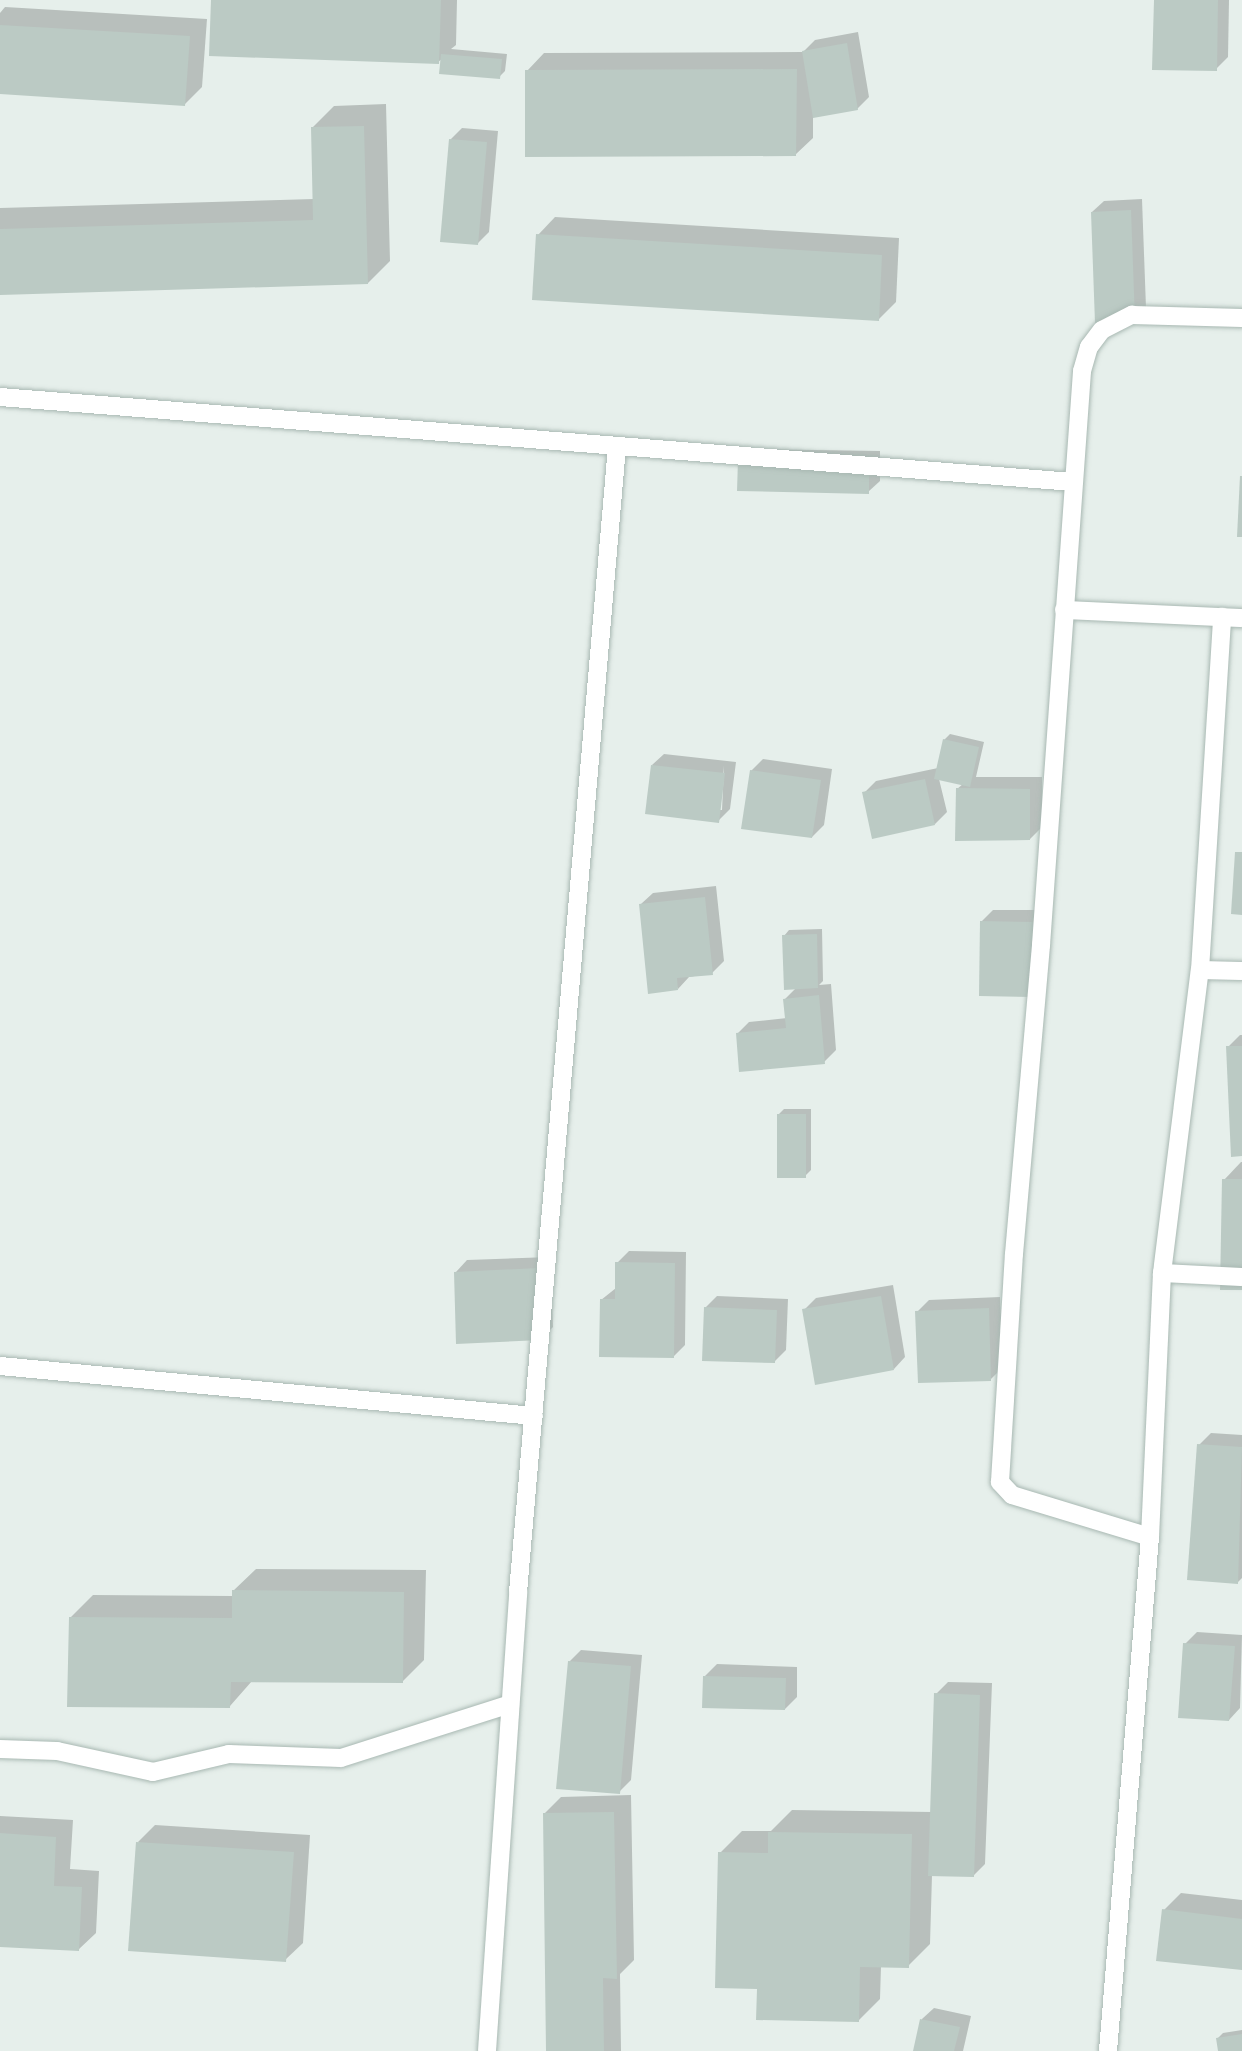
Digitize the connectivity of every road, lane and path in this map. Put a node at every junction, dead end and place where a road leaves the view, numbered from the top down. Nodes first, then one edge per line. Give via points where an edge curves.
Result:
1 (1242, 318) edge
2 (0, 397) edge
3 (617, 446) junction
4 (1074, 482) junction
5 (1064, 610) junction
6 (1222, 617) junction
7 (1242, 618) edge
8 (1200, 970) junction
9 (1242, 971) edge
10 (1162, 1273) junction
11 (1242, 1278) edge
12 (0, 1366) edge
13 (534, 1416) junction
14 (1150, 1537) junction
15 (510, 1704) junction
16 (0, 1749) edge
17 (487, 2051) edge
18 (1108, 2051) edge

1 - 4 street via 1132,315 1102,330 1089,347 1082,371
2 - 3 street
3 - 4 street
3 - 13 street
4 - 5 street
5 - 6 street
5 - 14 street via 998,1473 1003,1487 1012,1495
6 - 7 street
6 - 8 street
8 - 9 street
8 - 10 street
10 - 11 street
10 - 14 street
12 - 13 street
13 - 15 street
14 - 18 street
15 - 16 street via 341,1758 229,1754 153,1772 57,1751
15 - 17 street

